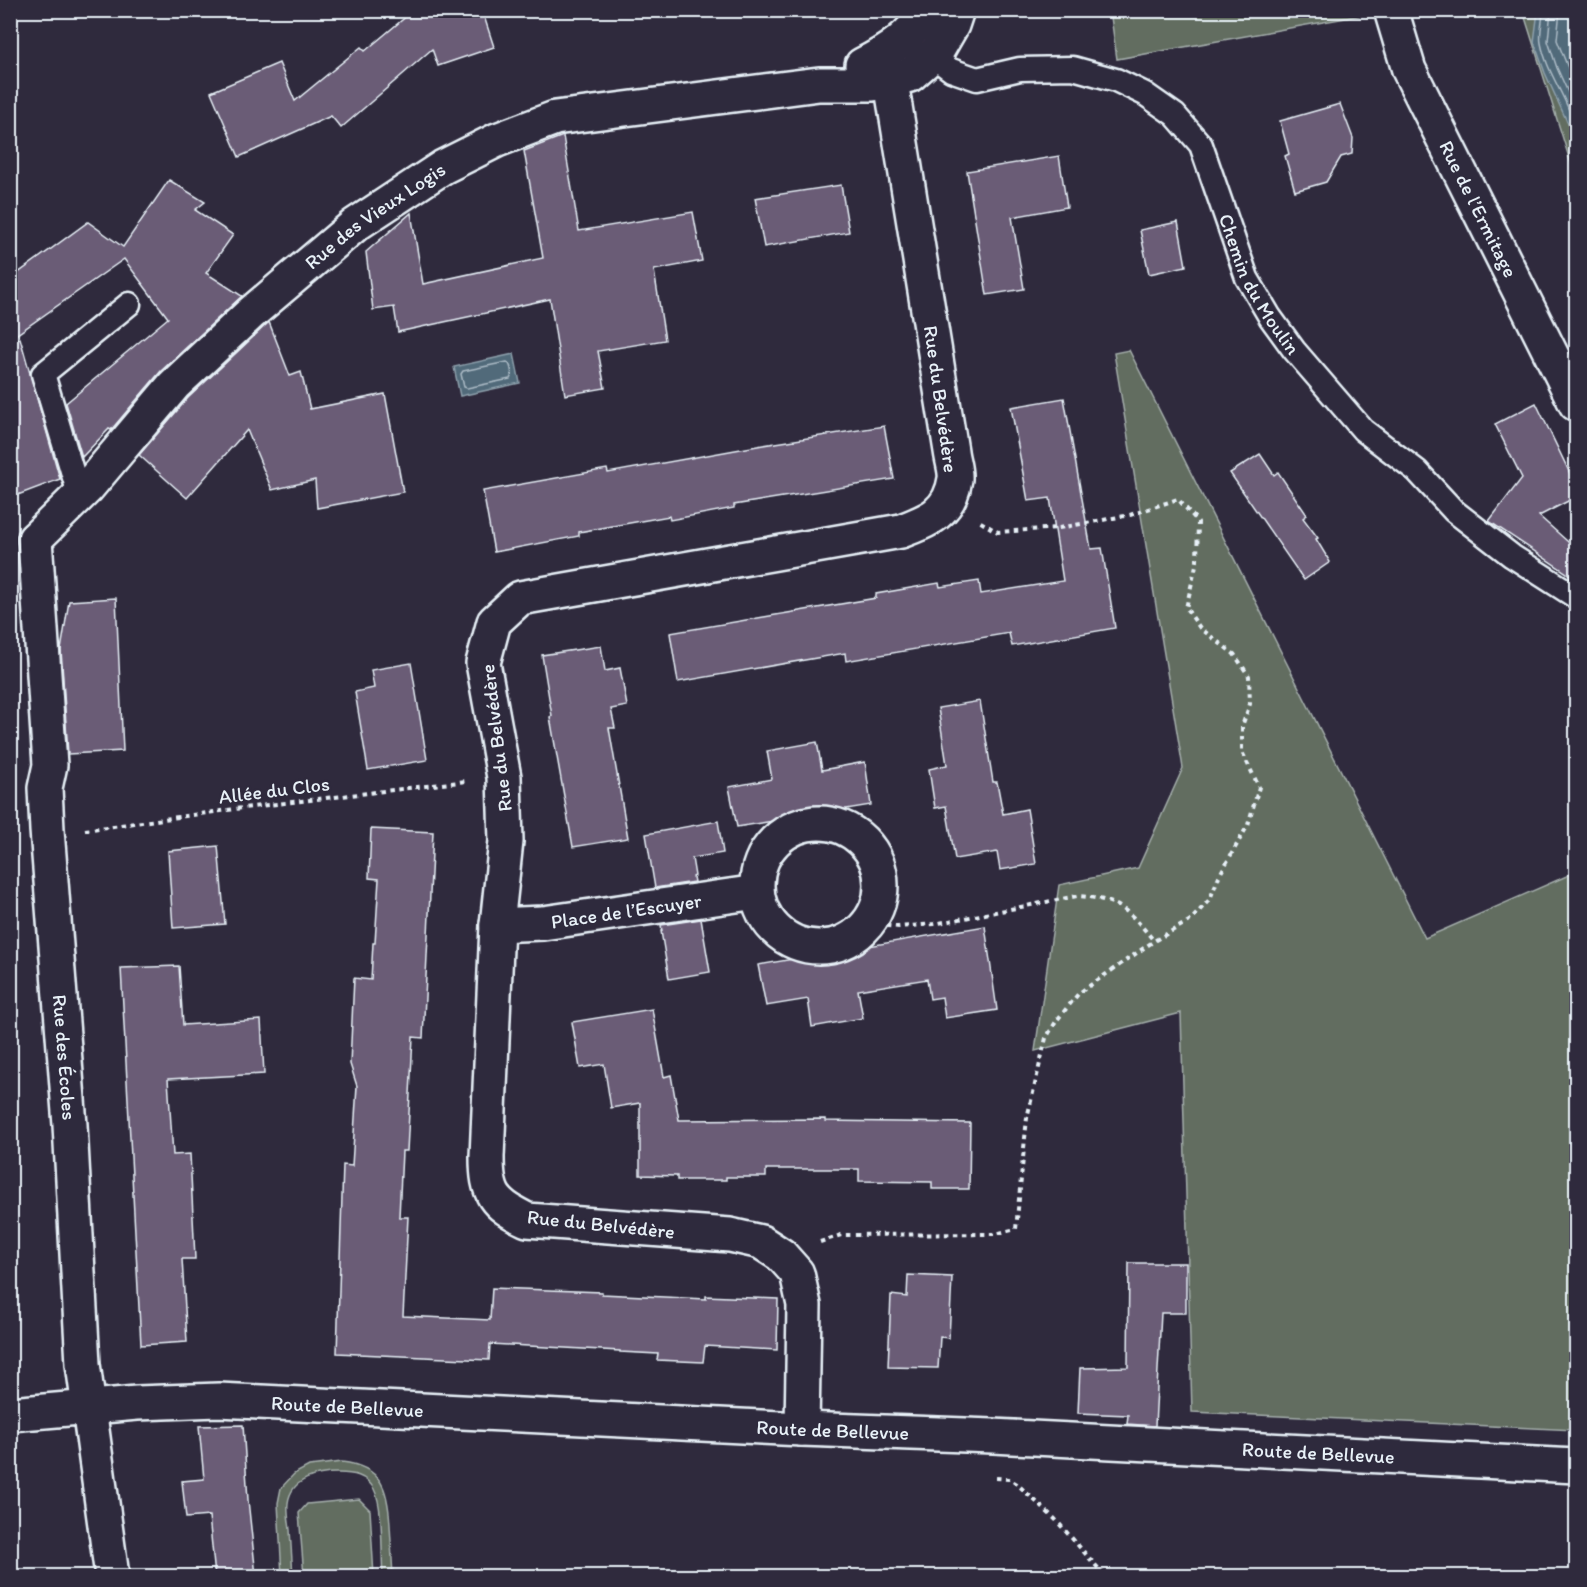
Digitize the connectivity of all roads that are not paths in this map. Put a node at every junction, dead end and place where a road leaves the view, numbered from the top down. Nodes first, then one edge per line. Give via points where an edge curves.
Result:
1 (928, 10) edge
2 (957, 10) edge
3 (1391, 10) edge
4 (932, 56) junction
5 (886, 68) junction
6 (129, 304) dead end
7 (1576, 404) edge
8 (79, 494) junction
9 (23, 537) edge
10 (1576, 597) edge
11 (757, 892) junction
12 (496, 925) junction
13 (89, 1407) junction
14 (10, 1414) edge
15 (802, 1429) junction
16 (1576, 1466) edge
17 (112, 1576) edge

1 - 5 street
2 - 4 street, Rue des Vieux Logis
3 - 7 street, Rue de l’Ermitage via 1408,70
4 - 5 street, Rue des Vieux Logis via 910,75
4 - 10 lane, Chemin du Moulin via 951,70 977,79 1020,69 1073,68 1116,80 1175,115 1201,145 1247,278 1294,350 1363,430 1417,471 1454,511 1512,556
5 - 8 street, Rue des Vieux Logis via 873,84 819,84 555,118 497,140 443,167 356,225 250,315 174,385
5 - 12 street, Rue du Belvédère via 955,478 946,504 928,521 901,531 520,598 494,622 483,663 504,777 506,841
6 - 8 lane via 43,374
8 - 9 street, Rue des Vieux Logis
9 - 13 street, Rue des Écoles via 50,765 45,788 47,830
11 - 11 street via 757,875 771,846 783,834 805,825 829,824 859,837 878,863 881,879 881,896 868,924 856,936 825,947 809,947 779,933 768,922
11 - 12 street, Place de l’Escuyer via 543,923
12 - 15 street, Rue du Belvédère via 487,1157 487,1177 493,1196 506,1210 527,1220 730,1235 761,1242 781,1255 797,1273 804,1305
13 - 14 street, Route de Bellevue
13 - 15 street, Route de Bellevue via 219,1400
13 - 17 street, Rue des Écoles
15 - 16 street, Route de Bellevue

